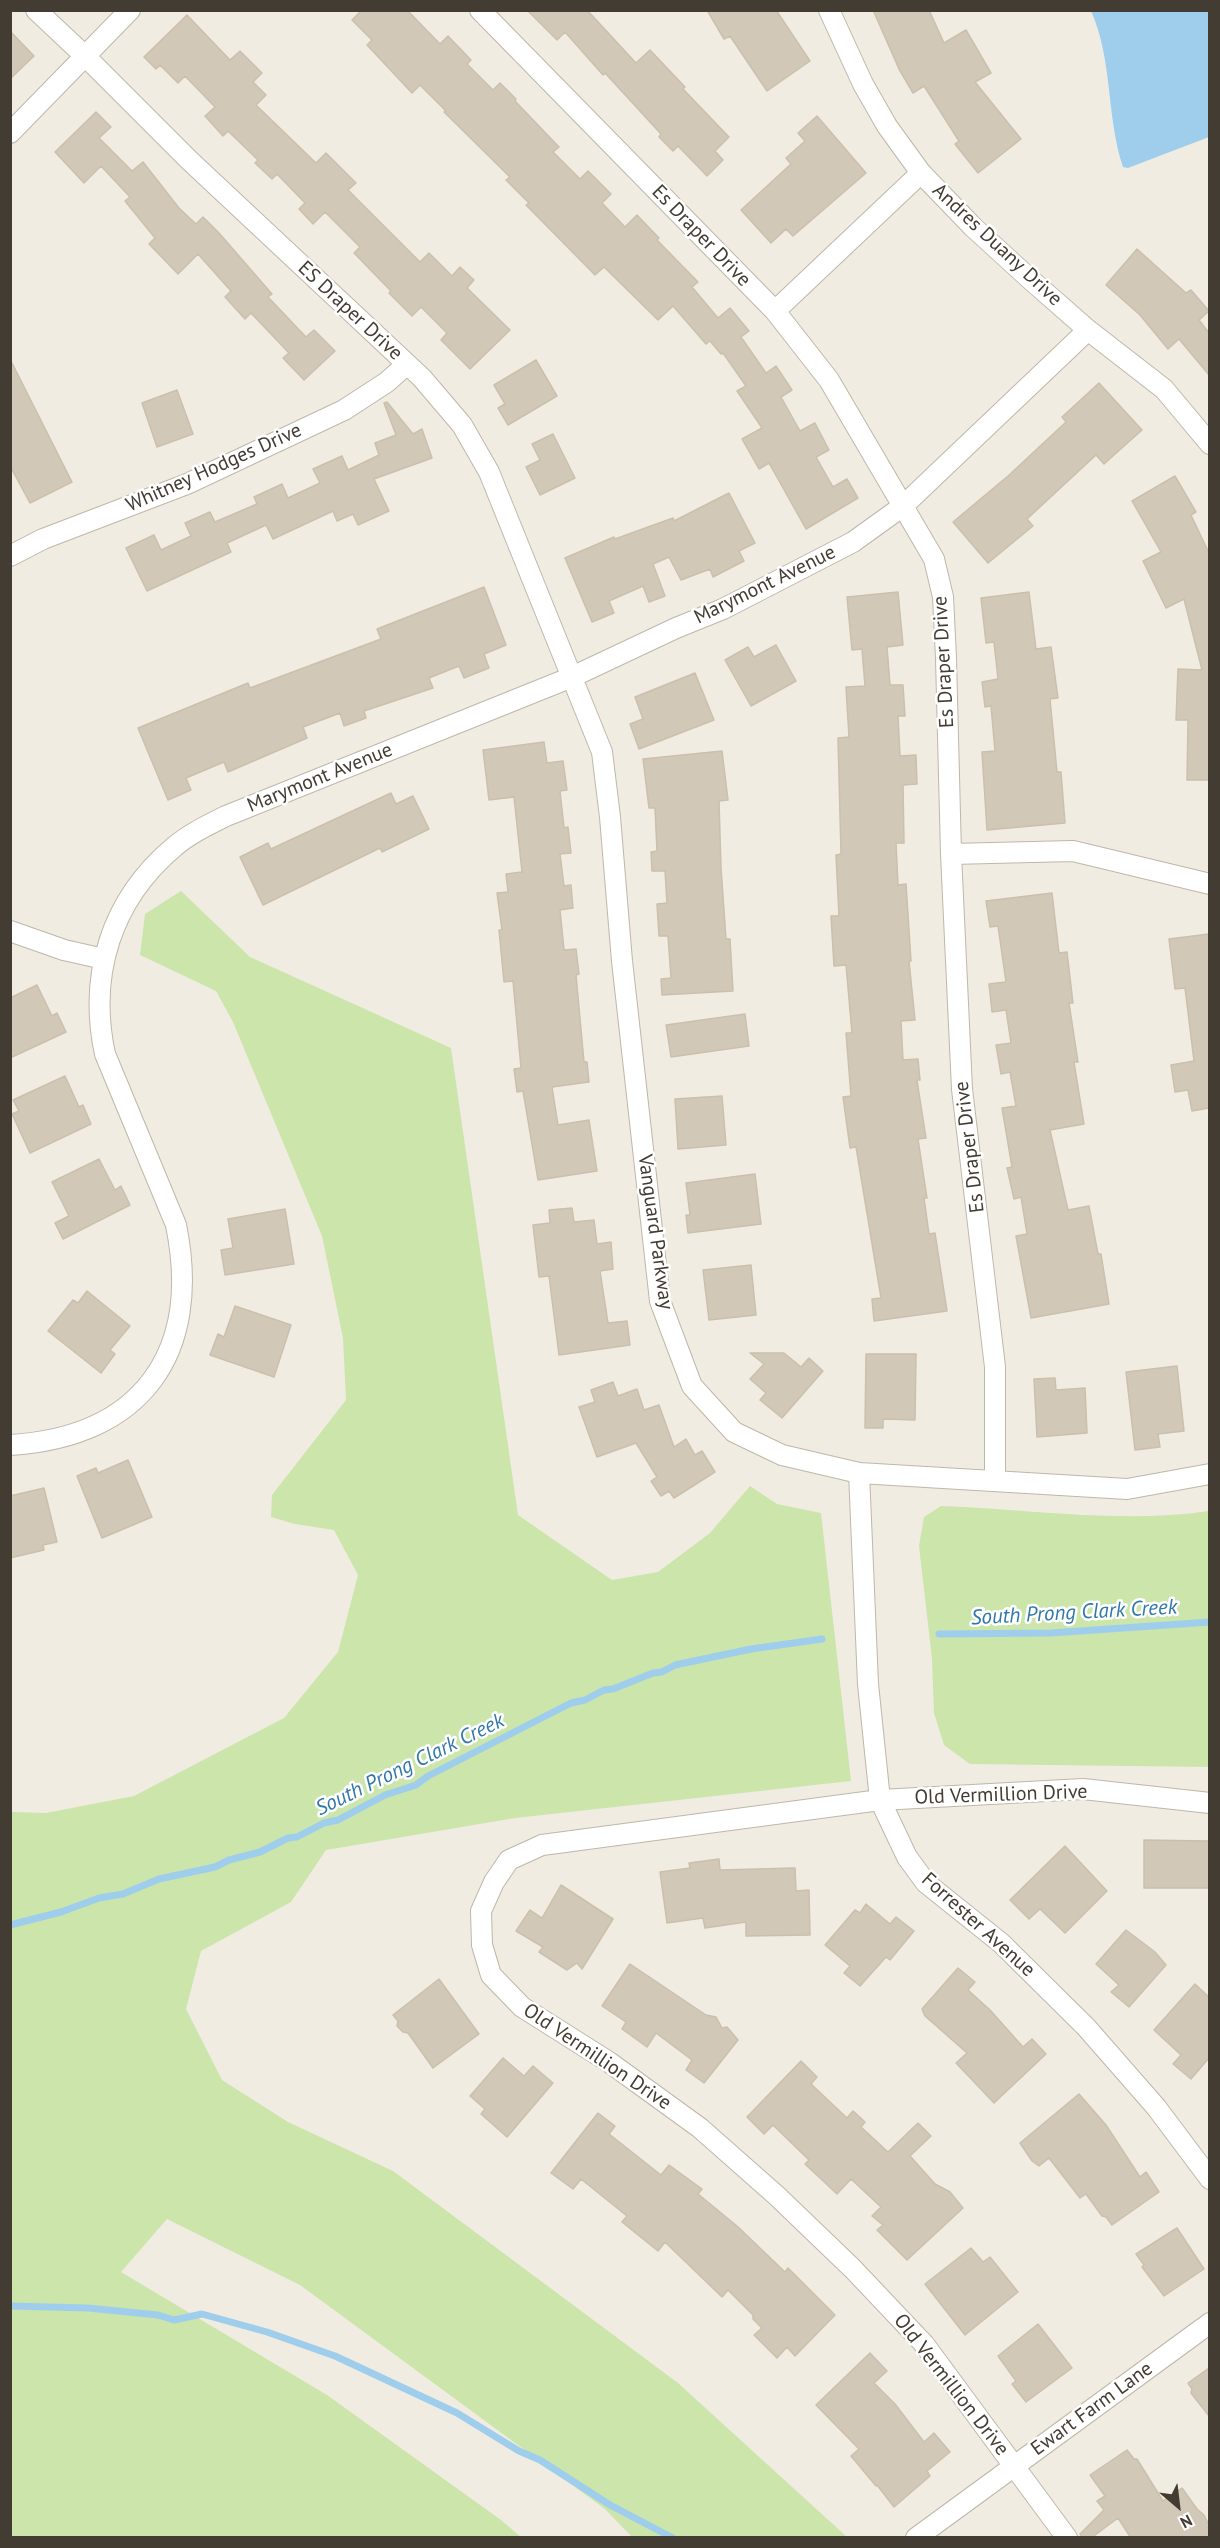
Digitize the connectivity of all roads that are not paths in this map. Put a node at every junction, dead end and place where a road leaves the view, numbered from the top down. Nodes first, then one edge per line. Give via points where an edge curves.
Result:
1 (36, 10) edge
2 (130, 10) edge
3 (480, 10) edge
4 (829, 10) edge
5 (86, 57) junction
6 (10, 133) edge
7 (921, 173) junction
8 (775, 312) junction
9 (1088, 330) junction
10 (407, 364) junction
11 (1209, 444) edge
12 (903, 506) junction
13 (10, 556) edge
14 (572, 677) junction
15 (951, 854) junction
16 (1209, 884) edge
17 (10, 931) edge
18 (104, 959) junction
19 (10, 1445) edge
20 (860, 1473) junction
21 (1209, 1474) edge
22 (995, 1479) junction
23 (880, 1800) junction
24 (1209, 1803) edge
25 (1209, 2179) edge
26 (1209, 2323) edge
27 (1014, 2466) junction
28 (916, 2538) edge
29 (1067, 2538) edge

1 - 5 street, ES Draper Drive
2 - 5 street
3 - 8 street, Es Draper Drive
4 - 7 street, Andres Duany Drive via 863,84
5 - 6 street
5 - 10 street, ES Draper Drive via 189,160
7 - 8 street
7 - 9 street, Andres Duany Drive via 973,227
8 - 12 street, Es Draper Drive via 829,380
9 - 11 street, Andres Duany Drive via 1164,389
9 - 12 street, Marymont Avenue
10 - 13 street, Whitney Hodges Drive via 344,410 187,484 43,539
10 - 14 street, ES Draper Drive via 462,425 489,472
12 - 14 street, Marymont Avenue via 854,542 723,609
12 - 15 street, Es Draper Drive via 934,559 943,597
14 - 18 street, Marymont Avenue via 197,831 174,846 149,871 120,915
14 - 20 street, Vanguard Parkway via 602,753 660,1301 692,1386 734,1432 782,1455
15 - 16 street via 1073,850
15 - 22 street, Es Draper Drive via 962,1089 995,1367
17 - 18 street
18 - 19 street, Marymont Avenue via 100,1032 108,1063 176,1225 183,1280 178,1315 159,1372 144,1392 119,1413 94,1428 63,1438
20 - 22 street, Vanguard Parkway
20 - 23 street, Forrester Avenue via 868,1684
21 - 22 street, Vanguard Parkway via 1127,1489
23 - 24 street, Old Vermillion Drive via 1083,1789
23 - 25 street, Forrester Avenue via 907,1857 926,1883 1001,1943 1086,2027 1156,2107
23 - 27 street, Old Vermillion Drive via 542,1845 509,1860 494,1882 481,1911 482,1945 491,1975 522,2007 609,2062 700,2128 853,2269 924,2344
26 - 27 street, Ewart Farm Lane
27 - 28 street, Ewart Farm Lane
27 - 29 street, Old Vermillion Drive

